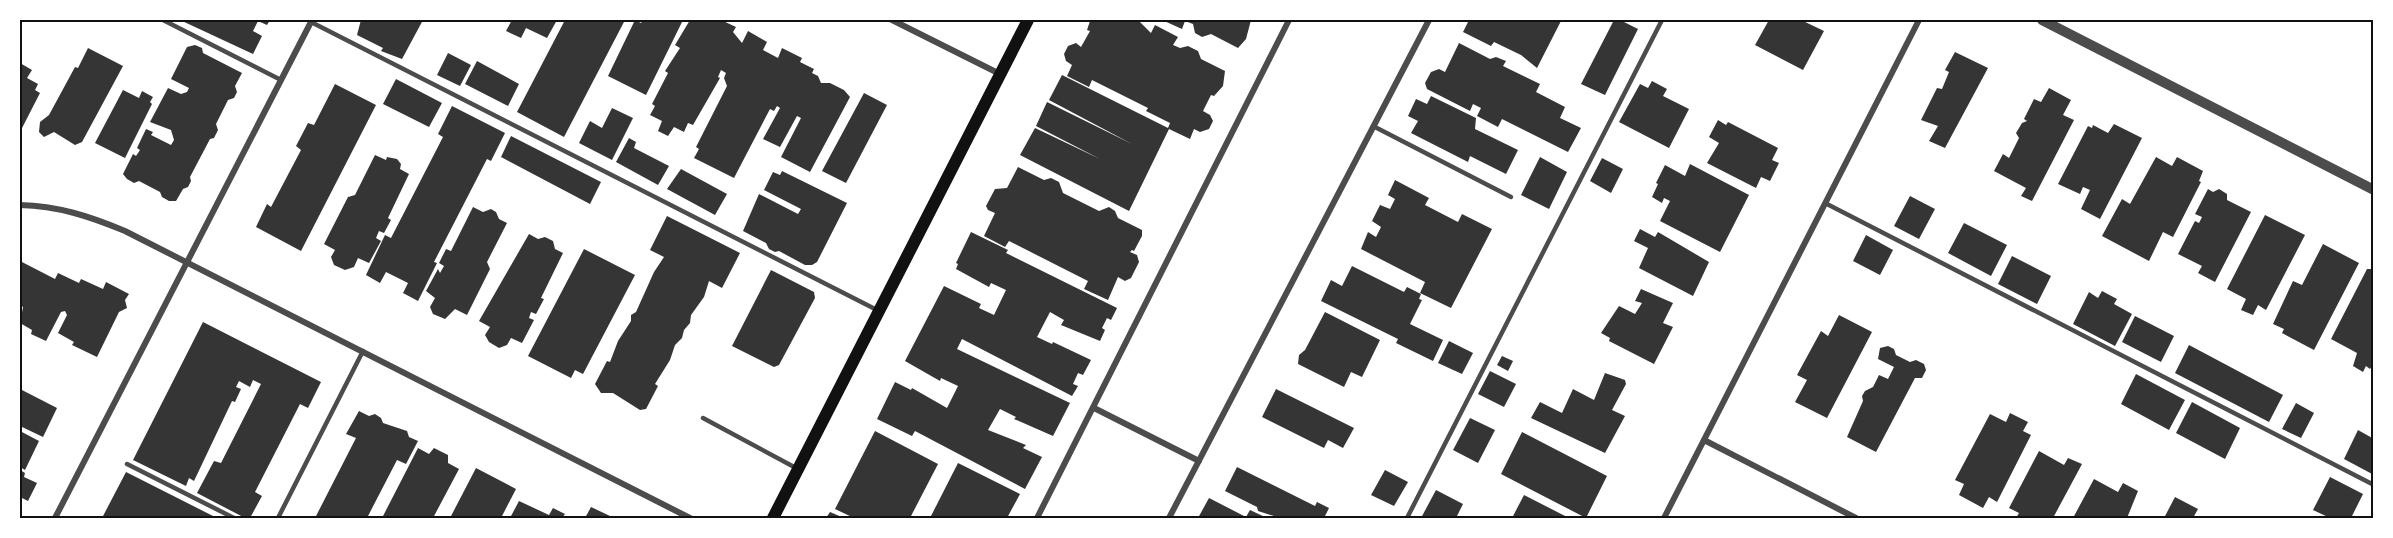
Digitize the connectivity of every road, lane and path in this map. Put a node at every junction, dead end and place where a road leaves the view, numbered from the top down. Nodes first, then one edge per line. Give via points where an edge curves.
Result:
1 (163, 20) edge
2 (892, 20) edge
3 (1028, 20) edge
4 (1289, 20) edge
5 (1429, 20) edge
6 (1662, 20) edge
7 (1919, 20) edge
8 (2042, 20) edge
9 (311, 21) edge
10 (1000, 75) junction
11 (281, 80) junction
12 (1373, 126) junction
13 (2373, 190) edge
14 (1511, 197) dead end
15 (1825, 202) junction
16 (20, 205) edge
17 (186, 262) junction
18 (879, 312) junction
19 (363, 351) junction
20 (1094, 408) junction
21 (703, 418) dead end
22 (1704, 440) junction
23 (1199, 461) junction
24 (127, 464) dead end
25 (799, 469) junction
26 (2373, 485) edge
27 (56, 519) edge
28 (234, 519) edge
29 (278, 519) edge
30 (690, 519) edge
31 (773, 519) edge
32 (1037, 519) edge
33 (1169, 519) edge
34 (1407, 519) edge
35 (1664, 519) edge
36 (1856, 519) edge

1 - 11 lane
2 - 10 street
3 - 10 main road
4 - 20 street
5 - 12 street
6 - 34 lane
7 - 15 street
8 - 13 street
9 - 11 street
9 - 18 lane
10 - 18 main road
11 - 17 street
12 - 14 lane
12 - 23 street
15 - 22 street
15 - 26 lane
16 - 17 street via 50,206 87,215
17 - 19 street
17 - 27 street
18 - 25 main road
19 - 29 lane
19 - 30 street
20 - 23 street
20 - 32 street
21 - 25 lane
22 - 35 street
22 - 36 street
23 - 33 street
24 - 28 lane
25 - 31 main road

